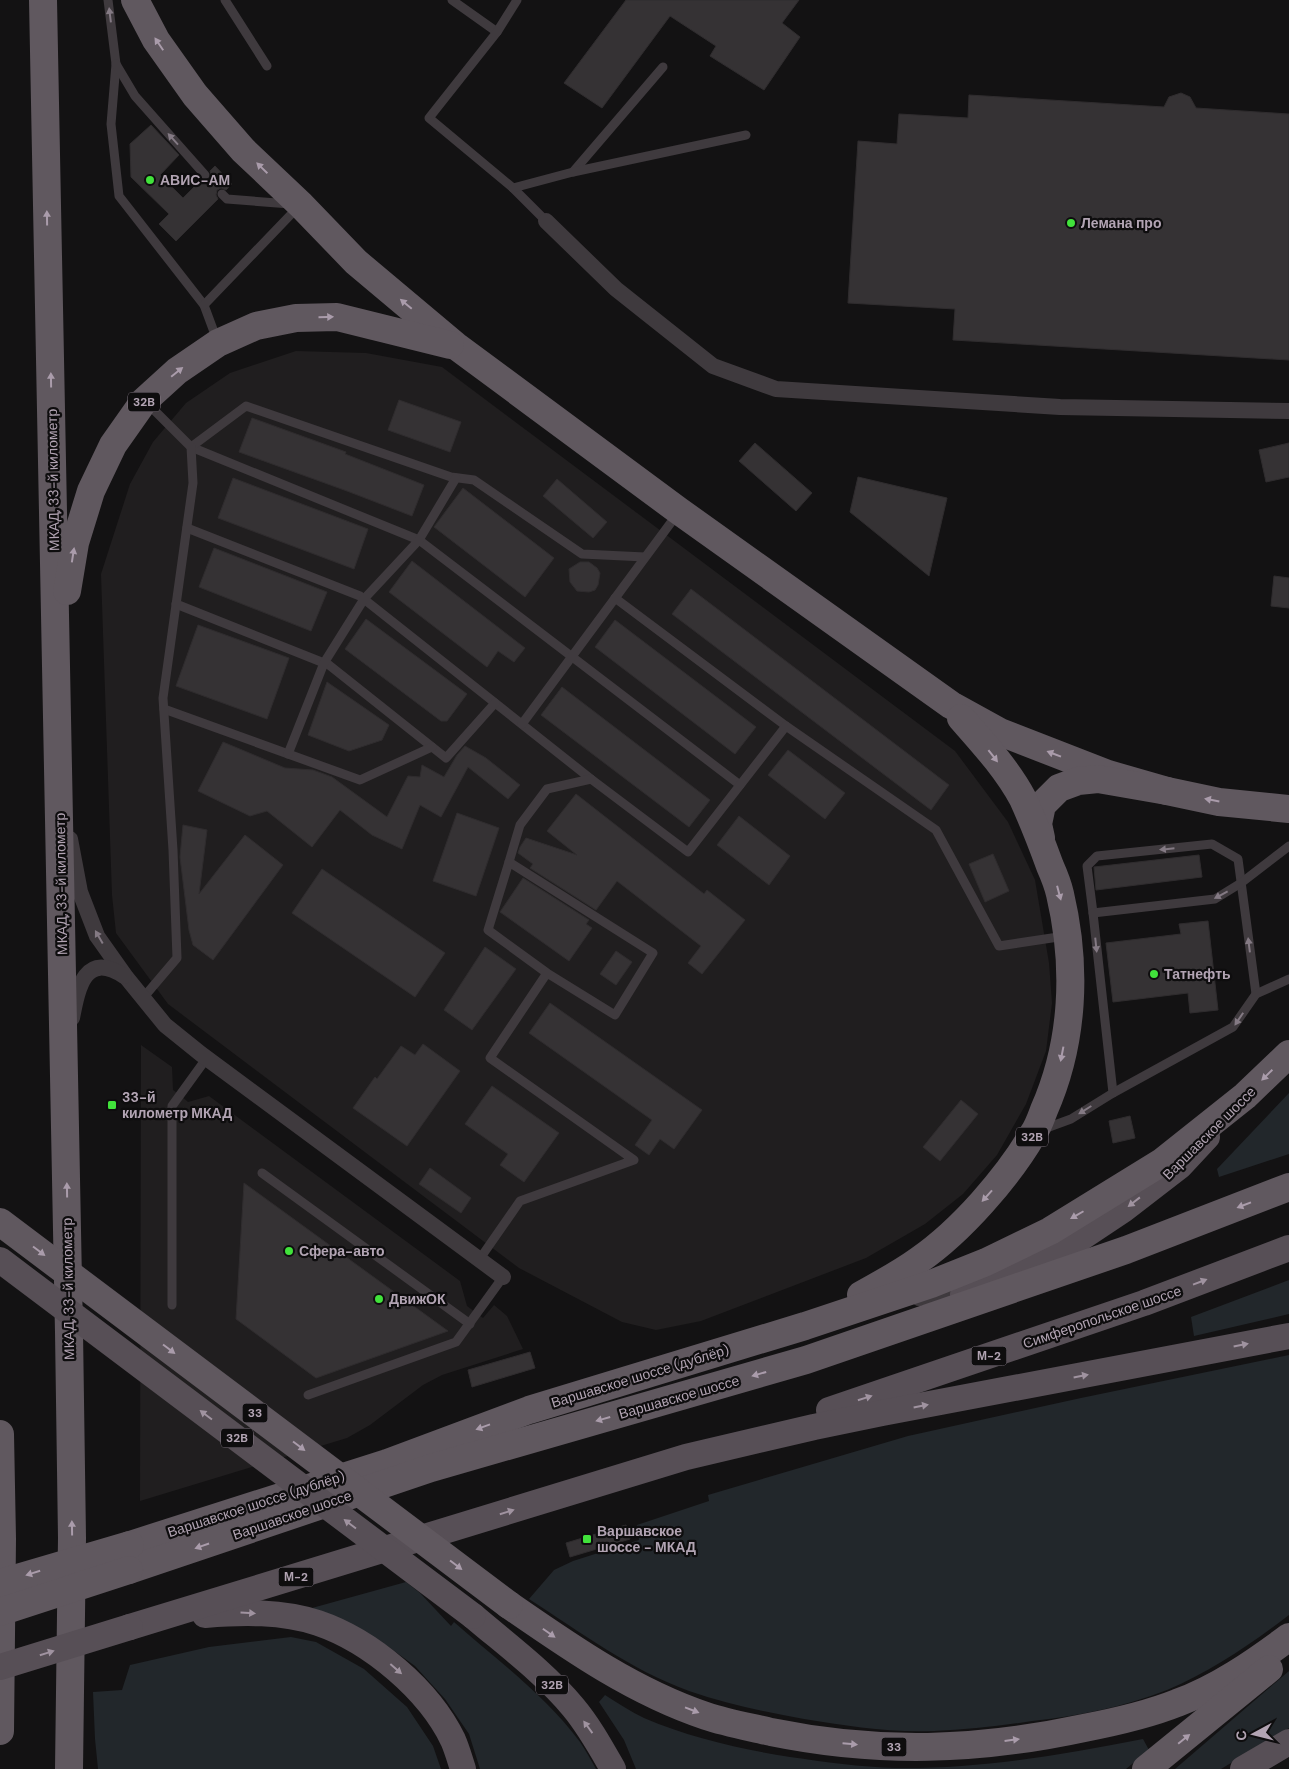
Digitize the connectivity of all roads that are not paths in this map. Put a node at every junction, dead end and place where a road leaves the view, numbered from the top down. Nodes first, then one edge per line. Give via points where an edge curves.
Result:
1 (43, 0) edge
2 (108, 0) edge
3 (135, 0) edge
4 (225, 0) edge
5 (452, 0) edge
6 (517, 0) edge
7 (496, 32) junction
8 (116, 64) junction
9 (267, 66) dead end
10 (663, 67) dead end
11 (746, 135) dead end
12 (573, 172) junction
13 (205, 175) dead end
14 (513, 188) junction
15 (222, 194) dead end
16 (301, 205) junction
17 (546, 221) joint
18 (204, 305) junction
19 (218, 343) junction
20 (456, 346) junction
21 (144, 400) junction
22 (1289, 411) edge
23 (191, 446) junction
24 (456, 478) junction
25 (679, 512) junction
26 (187, 528) junction
27 (419, 540) junction
28 (645, 558) junction
29 (615, 598) junction
30 (364, 599) junction
31 (176, 604) junction
32 (572, 656) junction
33 (324, 663) junction
34 (495, 703) junction
35 (951, 705) junction
36 (164, 709) junction
37 (522, 724) junction
38 (57, 725) junction
39 (786, 726) junction
40 (432, 747) junction
41 (288, 754) junction
42 (58, 770) junction
43 (591, 779) junction
44 (740, 785) junction
45 (1167, 791) junction
46 (1289, 795) edge
47 (1258, 806) junction
48 (1289, 809) edge
49 (1289, 846) edge
50 (1043, 847) junction
51 (509, 862) junction
52 (1241, 883) junction
53 (1093, 913) junction
54 (1068, 935) junction
55 (547, 973) junction
56 (126, 977) junction
57 (1289, 979) edge
58 (1256, 994) junction
59 (143, 998) junction
60 (1289, 1054) edge
61 (206, 1058) junction
62 (1113, 1093) junction
63 (1245, 1096) junction
64 (65, 1097) junction
65 (1034, 1133) junction
66 (262, 1173) dead end
67 (1289, 1187) edge
68 (0, 1222) edge
69 (1289, 1248) edge
70 (0, 1260) edge
71 (479, 1260) junction
72 (1072, 1270) junction
73 (503, 1278) joint
74 (972, 1290) junction
75 (172, 1305) dead end
76 (864, 1306) junction
77 (470, 1324) junction
78 (805, 1326) junction
79 (1289, 1336) edge
80 (806, 1360) junction
81 (308, 1395) dead end
82 (0, 1434) edge
83 (686, 1457) junction
84 (1, 1532) edge
85 (130, 1557) junction
86 (0, 1583) edge
87 (0, 1612) edge
88 (130, 1627) junction
89 (72, 1633) junction
90 (1289, 1637) edge
91 (1289, 1651) edge
92 (0, 1667) edge
93 (0, 1731) edge
94 (1289, 1742) edge
95 (70, 1769) edge
96 (80, 1769) edge
97 (463, 1769) edge
98 (614, 1769) edge
99 (1146, 1769) edge
100 (1243, 1769) edge

38 -> 1 highway, МКАД, 33-й километр
8 -> 2 lane
16 -> 3 highway via 244,150 195,95 156,40
4 - 9 lane
5 - 7 lane
6 - 7 lane
7 - 14 lane via 429,118
13 -> 8 lane via 135,96
8 - 18 lane via 111,124 119,196
10 - 12 lane
11 - 12 lane
12 - 14 lane
14 - 17 lane
15 - 16 lane via 227,199
16 - 18 lane
20 -> 16 highway via 356,262
17 - 22 street via 616,289 713,366 776,389 1060,407
18 - 19 lane
19 -> 20 highway, 32B via 256,326 296,318 337,317
21 -> 19 highway, 32B via 177,371
20 - 25 highway
21 - 23 lane
38 -> 21 highway, 32B via 62,625 75,543 91,491 113,446
23 - 24 lane via 246,406
23 - 26 lane via 193,484
23 - 27 lane
24 - 27 lane
24 - 28 lane via 474,480 582,554
25 - 28 lane
25 - 35 highway
26 - 30 lane
26 - 31 lane
27 - 30 lane
27 - 32 lane
28 - 29 lane
29 - 32 lane
29 - 39 lane
30 - 33 lane
30 - 34 lane
31 - 33 lane
31 - 36 lane
32 - 37 lane
32 - 44 lane
33 - 40 lane
33 - 41 lane
34 - 37 lane
34 - 40 lane via 446,758
45 -> 35 highway via 1108,774 1000,732
35 -> 50 highway, 32B via 995,757 1022,798
36 - 41 lane
36 - 59 lane via 177,958
37 - 43 lane
38 - 42 highway, МКАД, 33-й километр
39 - 44 lane
39 - 54 lane via 936,830 999,946
40 - 41 lane via 360,780
56 -> 42 street via 97,936 80,892
42 - 64 highway, МКАД, 33-й километр
43 - 44 lane via 688,852
43 - 51 lane via 547,789 520,825
47 -> 45 highway via 1218,802
45 - 50 highway via 1098,779 1078,781 1059,788 1042,805 1038,824
46 - 47 street
47 - 48 highway
49 - 52 lane
50 -> 54 highway, 32B via 1060,893
51 - 55 lane via 488,930
51 - 55 lane via 653,954 615,1016
52 -> 53 lane via 1216,898
52 -> 53 lane via 1238,859 1212,844 1097,856 1087,866
58 -> 52 lane
53 -> 62 lane
54 -> 65 highway, 32B via 1071,981 1062,1059
55 - 71 lane via 490,1058 634,1160 520,1201
56 - 59 street
56 - 64 street via 113,969 99,967 86,974 78,990 69,1034
57 - 58 lane
58 -> 62 lane via 1233,1027
59 - 61 street via 165,1025
60 -> 63 highway, Варшавское шоссе
61 - 71 street
61 - 75 lane via 172,1106
62 -> 65 lane via 1071,1119
63 -> 74 main road, Варшавское шоссе via 1180,1166 1123,1210 1072,1244
63 -> 76 highway, Варшавское шоссе (дублёр) via 1162,1162 1050,1231 986,1262
89 -> 64 highway, МКАД, 33-й километр
65 -> 78 highway, 32B via 988,1195 928,1253 886,1281
66 - 77 lane
67 -> 72 highway
68 -> 90 highway, 33, bridge via 559,1640 630,1683 706,1716 791,1736 891,1747 936,1748 1041,1736 1178,1703 1213,1688
83 -> 69 main road, Симферопольское шоссе / М-2 via 1144,1303
98 -> 70 main road, 32B, bridge via 573,1706 473,1616
71 - 73 street
72 - 74 street
72 - 80 highway
73 - 77 lane
74 - 76 street
74 - 80 main road, Варшавское шоссе
76 - 78 highway, Варшавское шоссе (дублёр)
77 - 81 lane via 456,1342
78 -> 85 highway, Варшавское шоссе (дублёр) via 529,1410
83 -> 79 main road via 882,1413
80 -> 85 highway, Варшавское шоссе
82 - 84 highway
88 -> 83 main road, М-2
84 - 93 highway
85 -> 86 highway, Варшавское шоссе (дублёр), bridge
85 - 87 highway, Варшавское шоссе, bridge
92 -> 88 main road, М-2, bridge
88 -> 97 main road via 236,1612 280,1615 318,1623 350,1637 406,1678 432,1707 453,1740
89 - 95 highway, МКАД, 33-й километр
89 - 96 main road
99 -> 91 highway via 1259,1679
94 - 100 main road

